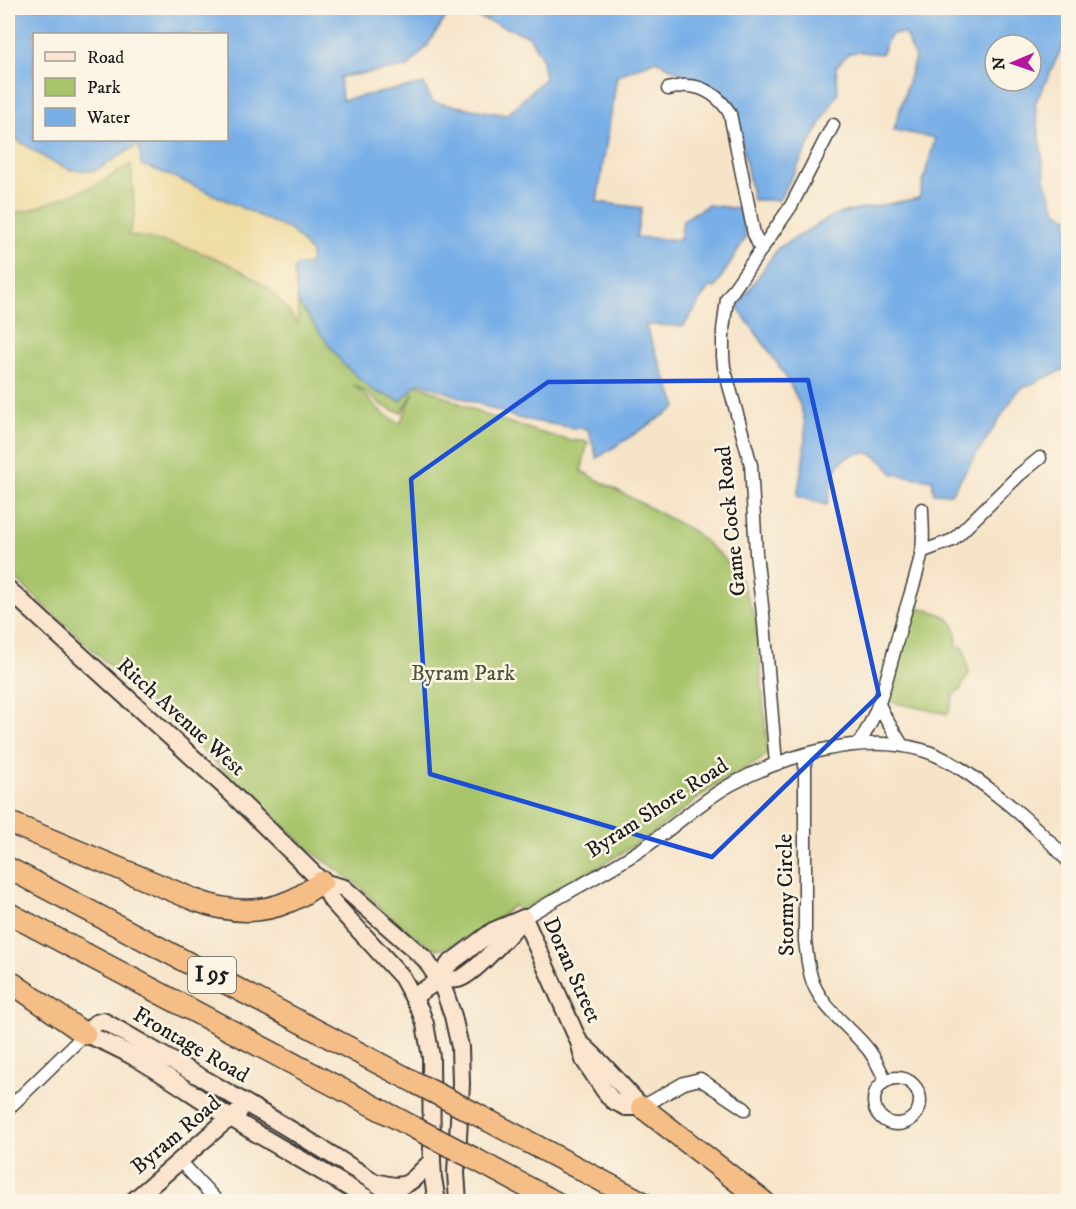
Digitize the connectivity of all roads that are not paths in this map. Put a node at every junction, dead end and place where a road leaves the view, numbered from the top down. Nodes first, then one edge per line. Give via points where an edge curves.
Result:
1 (668, 89) dead end
2 (833, 125) dead end
3 (761, 250) junction
4 (1040, 458) dead end
5 (922, 508) dead end
6 (921, 552) junction
7 (8, 589) edge
8 (879, 704) junction
9 (860, 743) junction
10 (902, 745) junction
11 (805, 755) junction
12 (776, 764) junction
13 (8, 822) edge
14 (1068, 861) edge
15 (8, 868) edge
16 (322, 882) junction
17 (8, 913) edge
18 (524, 918) junction
19 (8, 980) edge
20 (440, 980) junction
21 (413, 997) junction
22 (85, 1034) junction
23 (886, 1081) dead end
24 (250, 1105) junction
25 (9, 1106) edge
26 (642, 1107) junction
27 (745, 1109) dead end
28 (230, 1118) junction
29 (179, 1160) junction
30 (432, 1161) junction
31 (375, 1182) junction
32 (132, 1202) edge
33 (218, 1202) edge
34 (373, 1202) edge
35 (404, 1202) edge
36 (437, 1202) edge
37 (458, 1202) edge
38 (555, 1202) edge
39 (642, 1202) edge
40 (764, 1202) edge

1 - 3 street via 687,86 707,91 725,104
2 - 3 street, Game Cock Road via 791,206
3 - 12 street, Game Cock Road via 727,299 723,356 751,465
4 - 6 street via 953,540
5 - 6 street
6 - 8 street
7 - 16 main road, Ritch Avenue West via 223,785
8 - 9 street
8 - 10 street
9 - 10 street, Byram Shore Road
9 - 11 street, Byram Shore Road
10 - 14 street, Byram Shore Road via 950,761 976,779 1015,808
11 - 12 street, Byram Shore Road
11 - 23 street, Stormy Circle via 808,967 821,998 868,1049
12 - 18 street, Byram Shore Road via 713,795 642,849
13 - 16 highway via 221,909 248,911 276,906
15 - 39 highway, I 95, bridge
16 - 20 main road, Ritch Avenue West via 344,888 424,959
16 - 21 main road, Ritch Avenue West via 332,901 402,977
17 - 38 highway, I 95, bridge
18 - 20 main road, Byram Shore Road via 471,971 459,979
18 - 26 main road, Doran Street via 579,1042
19 - 22 highway
20 - 21 main road, Byram Shore Road
20 - 37 main road, Ritch Avenue West via 460,1047
21 - 30 main road, Ritch Avenue West via 431,1057
22 - 24 main road, Frontage Road via 103,1021
22 - 25 street
22 - 28 main road, Frontage Road via 108,1042
24 - 28 main road, Byram Road
24 - 31 main road, Frontage Road
26 - 27 street via 684,1083 700,1079
26 - 40 highway
28 - 29 main road, Byram Road
28 - 34 main road, Frontage Road
29 - 32 main road, Byram Road
29 - 33 street
30 - 31 main road via 411,1182 398,1186
30 - 36 main road, Ritch Avenue West
31 - 35 main road, Frontage Road

